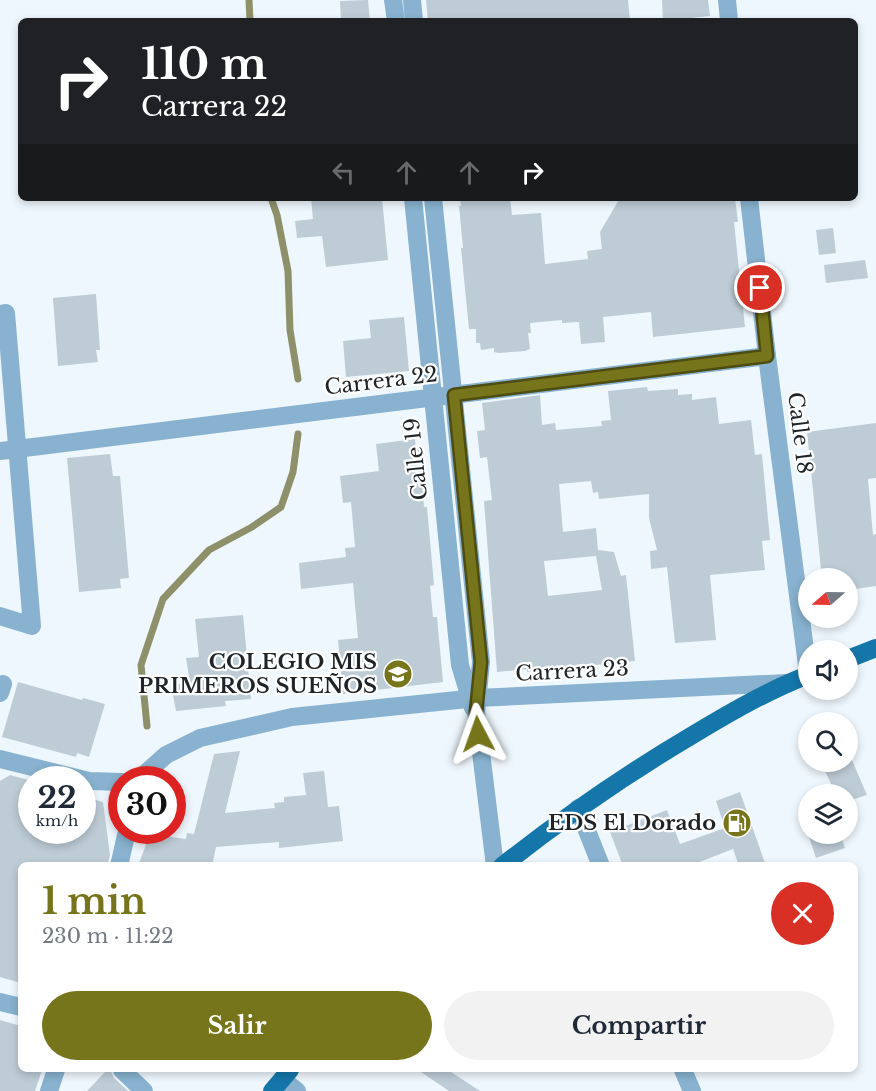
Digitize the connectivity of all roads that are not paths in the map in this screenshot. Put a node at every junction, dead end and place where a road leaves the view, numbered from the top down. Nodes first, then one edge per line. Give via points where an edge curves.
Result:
1 (393, 0) edge
2 (412, 0) edge
3 (727, 0) edge
4 (396, 18) edge
5 (414, 18) edge
6 (729, 18) edge
7 (413, 201) edge
8 (433, 201) edge
9 (749, 201) edge
10 (0, 314) edge
11 (767, 356) junction
12 (454, 395) junction
13 (433, 397) junction
14 (9, 450) edge
15 (0, 616) edge
16 (804, 640) edge
17 (876, 648) edge
18 (858, 655) edge
19 (798, 678) edge
20 (787, 683) junction
21 (474, 703) junction
22 (0, 759) edge
23 (154, 766) edge
24 (108, 782) edge
25 (578, 808) junction
26 (124, 844) edge
27 (120, 862) edge
28 (494, 862) edge
29 (507, 862) edge
30 (599, 862) edge
31 (0, 1002) edge
32 (18, 1006) edge
33 (55, 1072) edge
34 (124, 1072) edge
35 (685, 1072) edge
36 (281, 1080) edge
37 (49, 1091) edge
38 (144, 1091) edge
39 (297, 1091) edge
40 (692, 1091) edge

1 - 4 street
2 - 5 street
3 - 6 street
7 - 13 street, Calle 19
8 - 12 street, Calle 19
9 - 11 street, Calle 18
10 - 14 street via 6,313
11 - 12 street, Carrera 22
11 - 16 street, Calle 18
12 - 13 street, Carrera 22
12 - 21 street, Calle 19 via 481,662
13 - 14 street, Carrera 22
13 - 21 street, Calle 19 via 460,665
14 - 15 street via 32,626
17 - 18 main road
19 - 20 main road, Carrera 23
20 - 21 street, Carrera 23
20 - 25 main road via 651,760
21 - 23 street, Carrera 23 via 292,717 200,738 166,755
21 - 28 street, Calle 19
22 - 24 street via 90,781
25 - 29 main road
25 - 30 street
26 - 27 street
31 - 32 street
33 - 37 street
34 - 38 street
35 - 40 street
36 - 39 street

